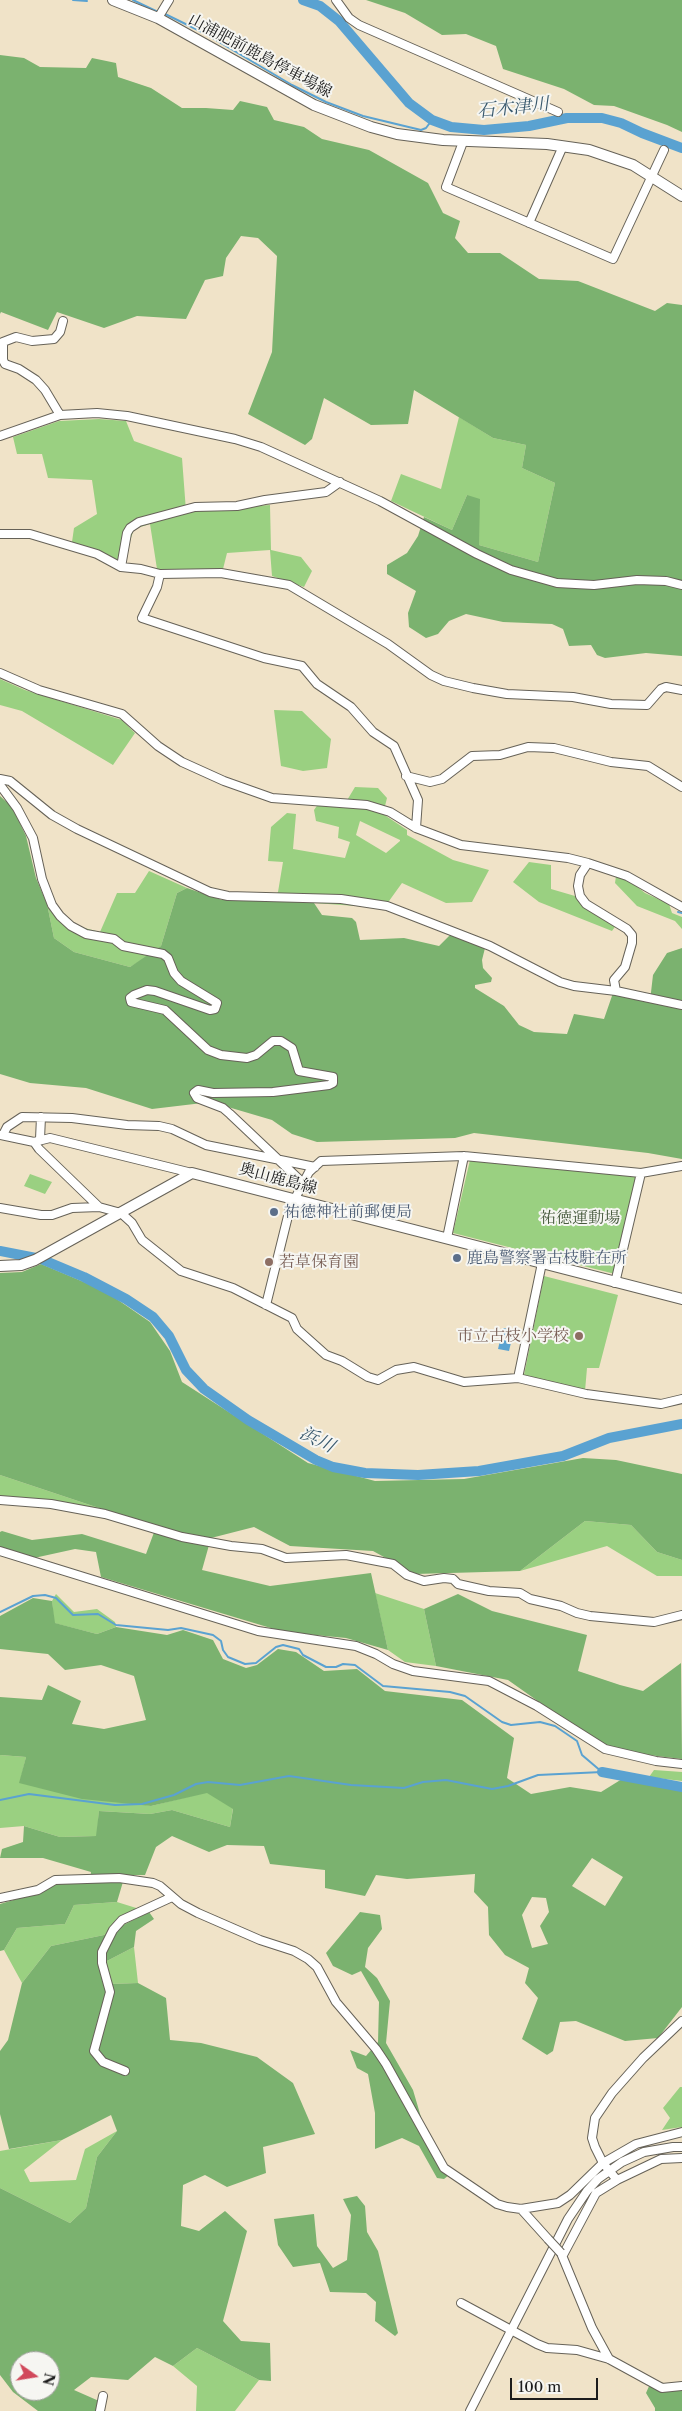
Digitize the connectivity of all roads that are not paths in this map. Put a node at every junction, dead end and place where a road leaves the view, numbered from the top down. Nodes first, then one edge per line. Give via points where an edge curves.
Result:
1 (113, 0) edge
2 (169, 0) edge
3 (336, 0) edge
4 (160, 14) junction
5 (558, 112) dead end
6 (463, 142) junction
7 (564, 146) junction
8 (664, 150) dead end
9 (653, 176) junction
10 (682, 196) edge
11 (529, 223) junction
12 (63, 321) dead end
13 (2, 341) edge
14 (60, 415) junction
15 (0, 436) edge
16 (340, 482) junction
17 (0, 534) edge
18 (121, 567) junction
19 (160, 574) junction
20 (682, 585) edge
21 (0, 673) edge
22 (682, 690) edge
23 (406, 776) junction
24 (0, 784) edge
25 (682, 787) edge
26 (416, 828) junction
27 (588, 863) junction
28 (682, 907) edge
29 (616, 991) junction
30 (682, 1005) edge
31 (41, 1117) junction
32 (2, 1135) edge
33 (37, 1140) junction
34 (464, 1156) junction
35 (278, 1160) junction
36 (682, 1166) edge
37 (315, 1167) junction
38 (192, 1172) junction
39 (641, 1173) junction
40 (303, 1182) junction
41 (294, 1199) junction
42 (99, 1207) junction
43 (0, 1208) edge
44 (121, 1213) junction
45 (447, 1238) junction
46 (542, 1263) junction
47 (4, 1266) edge
48 (615, 1282) junction
49 (682, 1299) edge
50 (266, 1305) junction
51 (518, 1378) junction
52 (682, 1399) edge
53 (0, 1500) edge
54 (0, 1551) edge
55 (682, 1615) edge
56 (682, 1764) edge
57 (172, 1897) junction
58 (0, 1898) edge
59 (682, 2021) edge
60 (125, 2072) dead end
61 (682, 2132) edge
62 (682, 2147) edge
63 (682, 2158) edge
64 (602, 2163) junction
65 (609, 2171) junction
66 (617, 2180) junction
67 (521, 2208) junction
68 (562, 2254) junction
69 (461, 2303) dead end
70 (512, 2330) junction
71 (609, 2360) junction
72 (682, 2386) edge
73 (103, 2396) dead end
74 (100, 2411) edge
75 (470, 2411) edge

1 - 4 main road, 山浦肥前鹿島停車場線
2 - 4 street
3 - 5 street via 349,18 359,25
4 - 6 main road, 山浦肥前鹿島停車場線 via 314,105 397,134
6 - 7 main road, 山浦肥前鹿島停車場線
6 - 11 street via 446,186
7 - 9 main road, 山浦肥前鹿島停車場線 via 611,157
7 - 11 street
8 - 9 street
9 - 10 main road, 山浦肥前鹿島停車場線
9 - 11 street via 613,259
12 - 13 street via 54,339 32,341 16,336
13 - 14 street via 5,364 36,380
14 - 15 street
14 - 16 street via 97,413 127,416 235,440 261,447
16 - 18 street via 326,492 236,506 195,507 139,522 127,534
16 - 20 street via 511,570 557,583 594,585 637,580
17 - 18 street via 30,534 97,554
18 - 19 street
19 - 22 street via 222,573 289,585 388,644 431,675 473,688 507,694 647,705 661,689
19 - 23 street via 142,618 264,658 302,666 317,684 351,707 373,732 394,746
21 - 26 street via 39,690 122,714 169,754 224,781 272,798 367,805 390,812
23 - 25 street via 430,782 442,779 472,756 500,755 528,747 554,748 612,762 648,766
23 - 26 street via 418,800
24 - 29 street via 10,781 77,829 210,892 228,896 333,898 400,909 490,946 560,982
24 - 35 street via 33,838 42,879 60,916 86,934 163,954 181,981 214,1000 217,1007 210,1010 146,990 130,998 131,1002 164,1010 208,1050 221,1055 248,1058 273,1041 281,1041 292,1048 299,1071 333,1076 333,1083 329,1085 273,1092 194,1091 197,1098 223,1108
26 - 27 street via 479,849
27 - 28 street via 628,876
27 - 29 street via 580,874 580,896 586,904 632,935 625,967 614,980
29 - 30 street
31 - 32 street via 16,1119
31 - 33 street
31 - 35 street via 159,1126 206,1145
32 - 33 street
33 - 38 street via 50,1138 80,1144
33 - 42 street via 39,1149
34 - 37 street via 322,1162
34 - 39 street
34 - 45 street
35 - 37 street
35 - 40 street
36 - 39 street
37 - 40 street
38 - 41 main road, 奥山鹿島線
38 - 44 main road
39 - 48 street
40 - 41 street
41 - 45 main road, 奥山鹿島線
41 - 50 street
42 - 43 street via 72,1208 52,1216
42 - 44 street
44 - 47 main road via 35,1260
44 - 50 street via 132,1223 142,1240 182,1271 232,1288
45 - 46 main road, 奥山鹿島線
46 - 48 main road, 奥山鹿島線
46 - 51 street
48 - 49 main road, 奥山鹿島線
50 - 51 street via 292,1318 297,1329 326,1355 378,1380 405,1367 464,1382
51 - 52 street via 586,1394 661,1404
53 - 55 street via 51,1504 105,1514 182,1537 262,1549 286,1558 346,1555 394,1564 407,1576 424,1581 452,1579 458,1584 489,1591 520,1593 530,1599 590,1616 654,1622
54 - 56 street via 258,1631 356,1646 413,1671 489,1681 537,1706 606,1749 656,1762
57 - 58 street via 154,1883 119,1878 55,1880 38,1890
57 - 60 street via 122,1920 102,1952 110,1992 94,2051 103,2062
57 - 67 street via 198,1913 294,1951 317,1967 336,2002 381,2056 444,2168 497,2204
59 - 64 street via 643,2058 600,2108 592,2138
61 - 64 street via 636,2144
62 - 65 street via 644,2152
63 - 66 street via 661,2159
64 - 65 street
64 - 67 street via 558,2203
65 - 66 street
65 - 70 street via 587,2191 568,2219
66 - 68 street via 596,2193
67 - 68 street, bridge
68 - 71 street via 592,2328
69 - 70 street
70 - 71 street via 547,2348 577,2350
70 - 75 street
71 - 72 street via 662,2388
73 - 74 street

